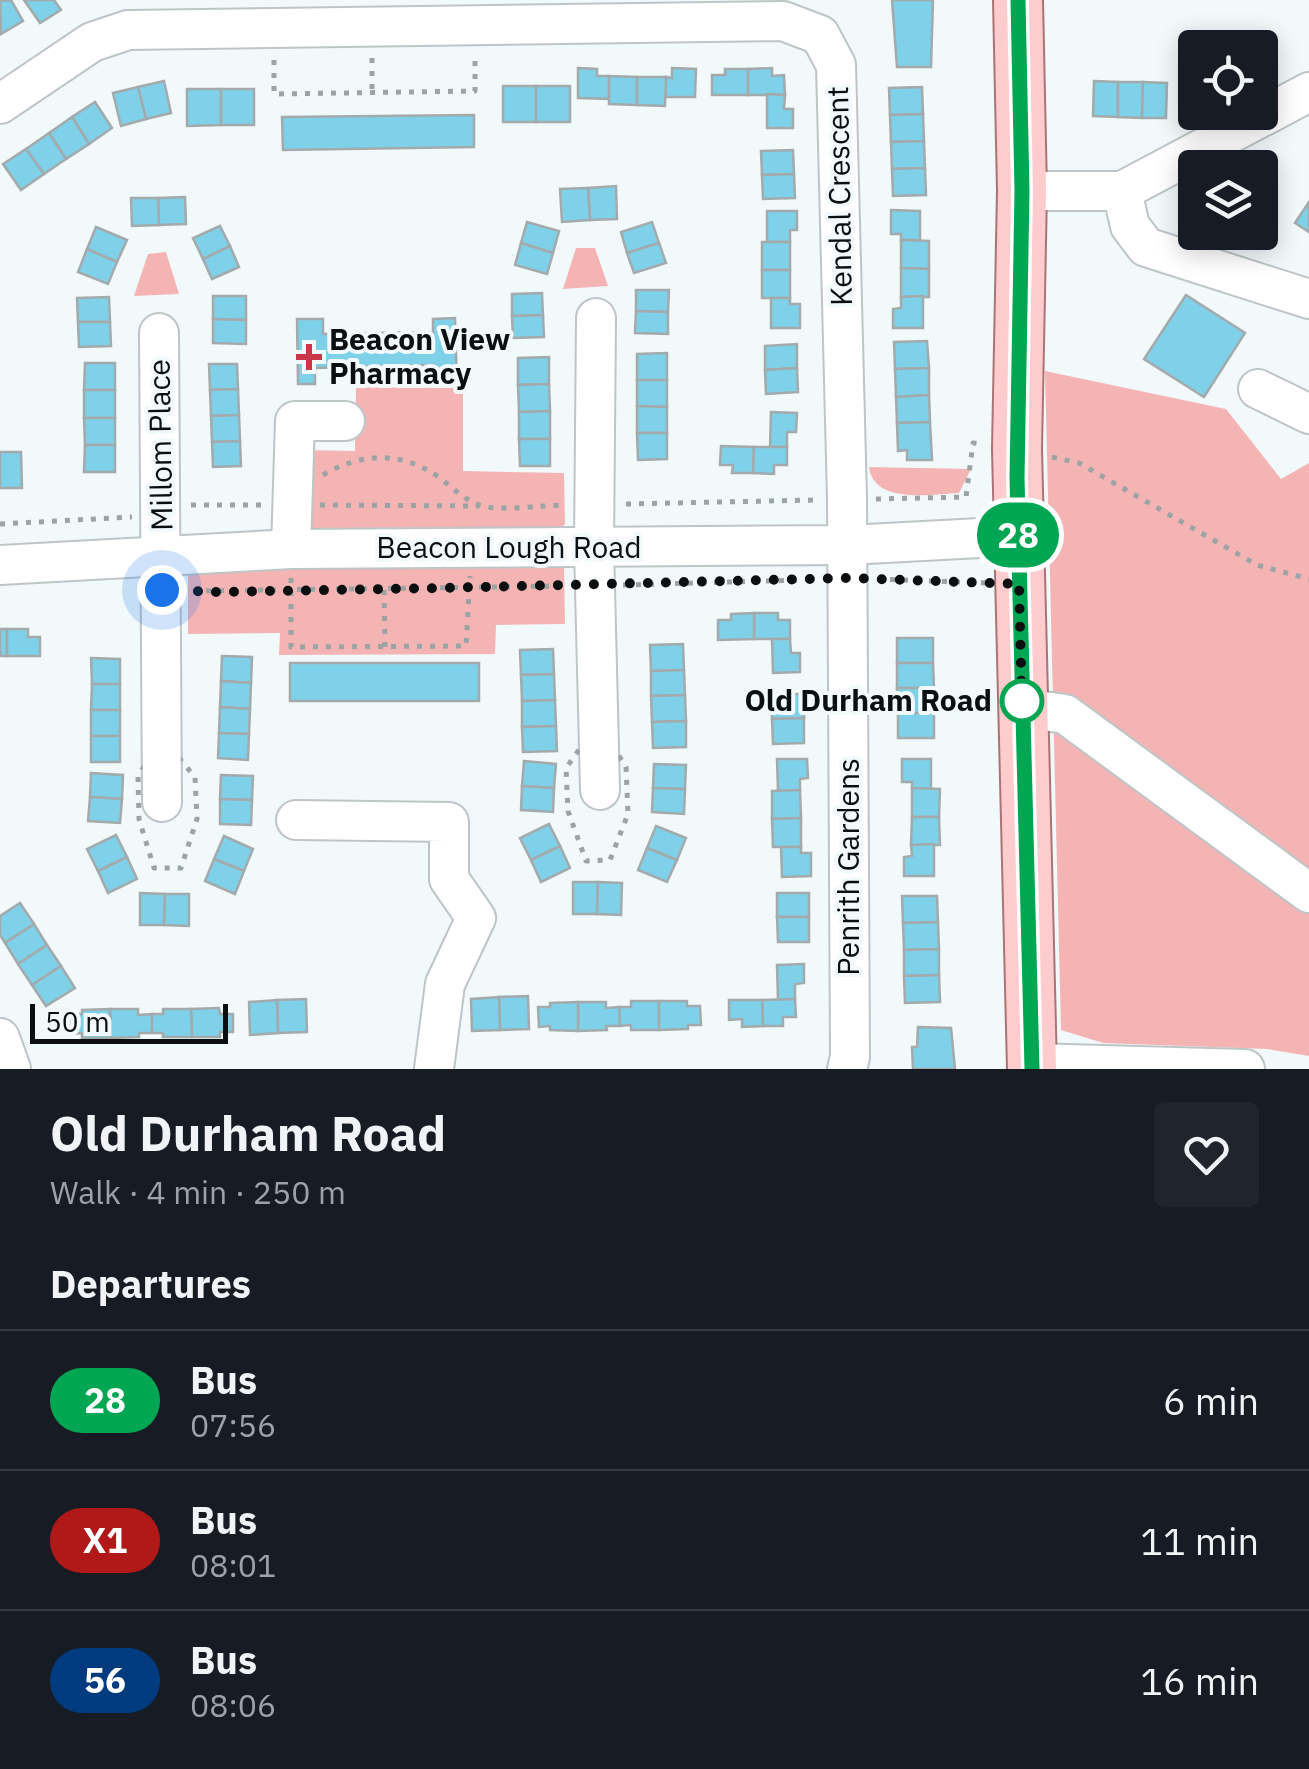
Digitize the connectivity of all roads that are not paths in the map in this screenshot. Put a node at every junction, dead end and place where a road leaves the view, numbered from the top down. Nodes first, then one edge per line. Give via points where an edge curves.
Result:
1 (1018, 0) edge
2 (212, 13) edge
3 (1309, 92) edge
4 (0, 104) edge
5 (1022, 191) junction
6 (1122, 191) junction
7 (1309, 299) edge
8 (596, 318) dead end
9 (159, 334) dead end
10 (1258, 389) dead end
11 (1309, 414) edge
12 (345, 421) dead end
13 (1018, 536) junction
14 (594, 548) junction
15 (291, 549) junction
16 (848, 562) junction
17 (0, 565) edge
18 (162, 573) junction
19 (1022, 708) junction
20 (600, 790) dead end
21 (162, 802) dead end
22 (296, 820) dead end
23 (1309, 894) edge
24 (0, 1038) edge
25 (1032, 1066) edge
26 (11, 1069) edge
27 (434, 1069) edge
28 (847, 1069) edge
29 (1245, 1069) edge

1 - 5 main road
2 - 4 street, Kendal Crescent via 113,32
2 - 16 street, Kendal Crescent via 274,27 783,21 820,35 836,65
3 - 6 street
5 - 6 street
5 - 13 main road
6 - 7 street via 1130,226 1146,247
8 - 14 street
9 - 18 street, Millom Place
10 - 11 street
12 - 15 street via 296,421
13 - 16 street, Beacon Lough Road
13 - 19 main road
14 - 15 street, Beacon Lough Road
14 - 16 street, Beacon Lough Road
14 - 20 street
15 - 18 street, Beacon Lough Road
16 - 28 street, Penrith Gardens
17 - 18 street, Beacon Lough Road
18 - 21 street, Millom Place
19 - 23 street via 1065,714
19 - 25 main road
22 - 27 street via 449,822 449,879 476,918 446,984
24 - 26 street
25 - 29 street

